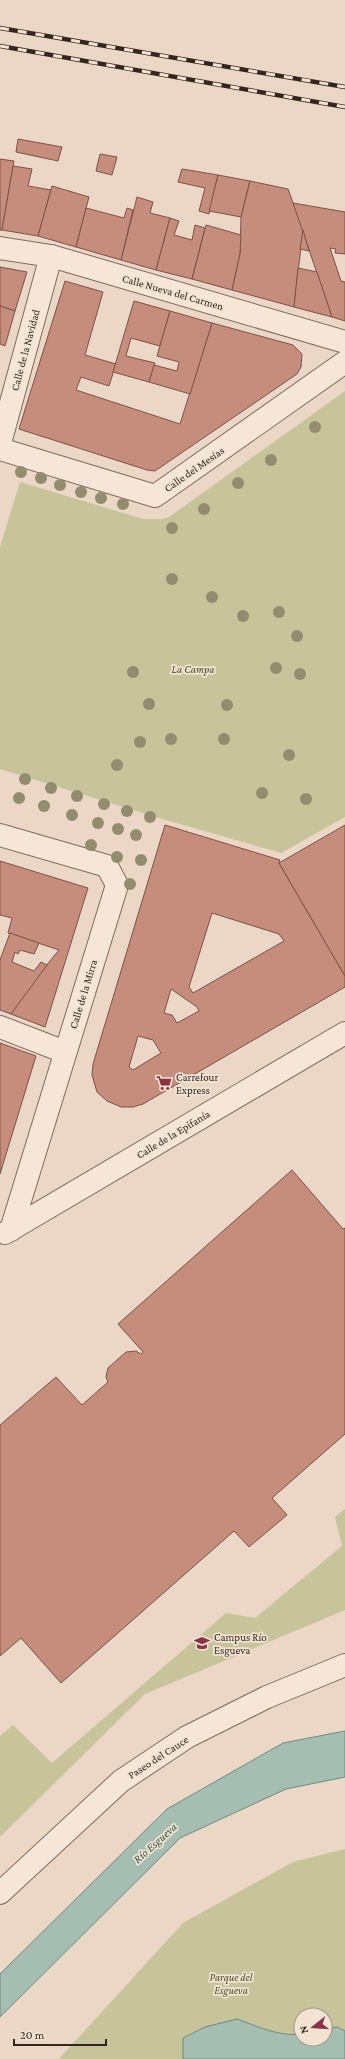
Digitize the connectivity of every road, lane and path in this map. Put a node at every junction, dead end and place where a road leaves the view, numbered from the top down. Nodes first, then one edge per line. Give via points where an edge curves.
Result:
1 (0, 248) edge
2 (51, 256) junction
3 (345, 342) edge
4 (345, 362) edge
5 (0, 443) edge
6 (0, 835) edge
7 (0, 1027) edge
8 (345, 1033) edge
9 (65, 1052) junction
10 (6, 1232) edge
11 (345, 1665) edge
12 (0, 1893) edge

1 - 2 street, Calle Nueva del Carmen
2 - 3 street, Calle Nueva del Carmen
2 - 5 street, Calle de la Navidad
4 - 5 street, Calle del Mesías via 155,496
6 - 9 street, Calle de la Mirra via 107,866 117,885
7 - 9 street
8 - 10 street, Calle de la Epifanía
9 - 10 street, Calle de la Mirra
11 - 12 street, Paseo del Cauce via 267,1697 180,1741 121,1781

